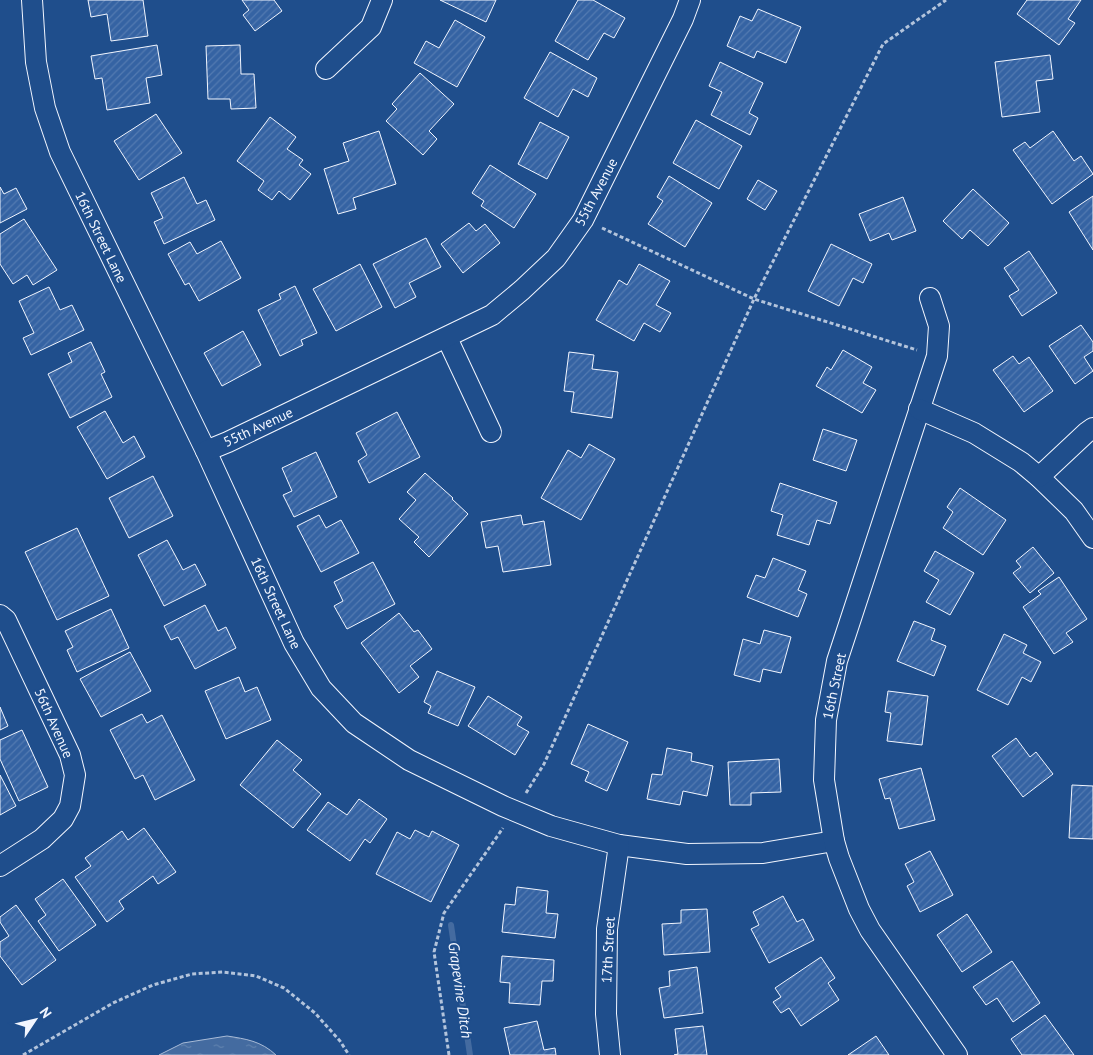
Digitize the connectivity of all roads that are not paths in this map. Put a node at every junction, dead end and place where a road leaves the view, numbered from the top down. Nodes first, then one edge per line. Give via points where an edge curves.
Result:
1 (32, 0) edge
2 (382, 0) edge
3 (690, 0) edge
4 (326, 69) dead end
5 (930, 298) dead end
6 (447, 338) junction
7 (920, 409) junction
8 (1093, 428) edge
9 (491, 432) dead end
10 (206, 451) junction
11 (1039, 477) junction
12 (1093, 538) edge
13 (0, 615) edge
14 (834, 841) junction
15 (619, 845) junction
16 (0, 866) edge
17 (610, 1055) edge
18 (957, 1055) edge

1 - 10 street, 16th Street Lane via 36,62 44,108 60,152
2 - 4 street via 371,27
3 - 6 street, 55th Avenue via 684,19 583,220 556,258 492,315
5 - 7 street, 16th Street via 939,326 937,356
6 - 9 street
6 - 10 street, 55th Avenue
7 - 11 street via 974,433
7 - 14 street, 16th Street via 837,661 826,720 824,780
8 - 11 street
10 - 15 street, 16th Street Lane via 294,644 321,688 354,723 409,760 515,811 550,826
11 - 12 street via 1074,511
13 - 16 street, 56th Avenue via 6,620 70,755 75,775 70,806 63,819 42,839
14 - 15 street, 16th Street Lane via 763,853 687,854
14 - 18 street, 16th Street via 870,930
15 - 17 street, 17th Street via 607,929 606,1014

